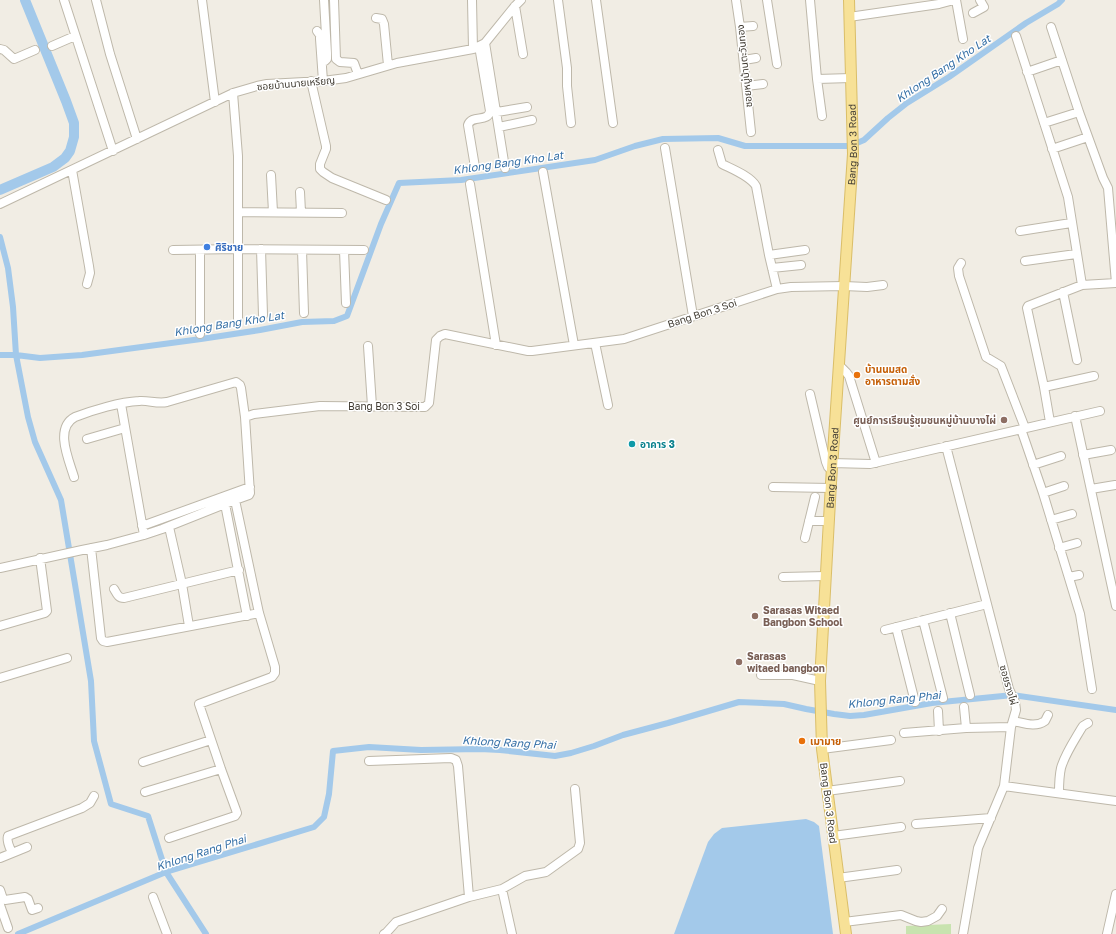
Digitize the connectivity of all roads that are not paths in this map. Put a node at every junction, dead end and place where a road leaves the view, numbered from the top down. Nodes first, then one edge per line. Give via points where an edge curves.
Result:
1 (64, 0) edge
2 (96, 0) edge
3 (202, 0) edge
4 (324, 0) edge
5 (334, 0) edge
6 (472, 0) edge
7 (558, 0) edge
8 (596, 0) edge
9 (736, 0) edge
10 (767, 0) edge
11 (810, 0) edge
12 (849, 0) edge
13 (955, 0) edge
14 (980, 0) edge
15 (518, 3) edge
16 (973, 13) dead end
17 (849, 17) junction
18 (376, 18) dead end
19 (753, 26) dead end
20 (1051, 27) dead end
21 (740, 28) junction
22 (317, 31) dead end
23 (75, 36) junction
24 (1016, 36) dead end
25 (963, 39) dead end
26 (52, 46) dead end
27 (479, 46) junction
28 (0, 49) edge
29 (35, 50) dead end
30 (523, 54) dead end
31 (756, 58) dead end
32 (744, 60) junction
33 (1062, 60) junction
34 (322, 61) junction
35 (777, 64) dead end
36 (388, 66) junction
37 (1027, 72) junction
38 (358, 74) junction
39 (851, 78) junction
40 (817, 79) junction
41 (311, 81) junction
42 (323, 81) junction
43 (763, 84) dead end
44 (746, 86) junction
45 (233, 93) junction
46 (215, 102) junction
47 (527, 107) dead end
48 (497, 112) junction
49 (1079, 112) junction
50 (822, 116) dead end
51 (532, 120) dead end
52 (571, 123) dead end
53 (613, 123) dead end
54 (1044, 123) junction
55 (499, 127) junction
56 (751, 132) dead end
57 (1088, 137) junction
58 (137, 139) junction
59 (665, 148) dead end
60 (1052, 149) junction
61 (718, 150) dead end
62 (113, 151) junction
63 (475, 168) dead end
64 (506, 168) dead end
65 (72, 170) junction
66 (543, 172) dead end
67 (272, 176) dead end
68 (470, 184) dead end
69 (300, 192) dead end
70 (386, 200) dead end
71 (0, 204) edge
72 (238, 212) junction
73 (273, 212) junction
74 (301, 212) junction
75 (342, 213) dead end
76 (1071, 223) junction
77 (1020, 231) dead end
78 (238, 249) junction
79 (173, 250) dead end
80 (200, 250) junction
81 (261, 250) junction
82 (302, 250) junction
83 (344, 250) junction
84 (364, 250) dead end
85 (805, 250) dead end
86 (1076, 254) junction
87 (769, 255) junction
88 (1025, 261) dead end
89 (961, 263) dead end
90 (801, 265) dead end
91 (772, 268) junction
92 (1116, 283) edge
93 (87, 284) dead end
94 (883, 285) dead end
95 (1082, 285) junction
96 (844, 286) junction
97 (776, 289) junction
98 (1063, 292) junction
99 (346, 303) dead end
100 (304, 313) dead end
101 (263, 315) dead end
102 (693, 316) junction
103 (238, 319) dead end
104 (200, 334) dead end
105 (595, 342) junction
106 (496, 345) junction
107 (574, 345) junction
108 (368, 346) dead end
109 (1077, 360) dead end
110 (840, 366) junction
111 (1094, 376) dead end
112 (1044, 387) junction
113 (810, 394) dead end
114 (121, 404) junction
115 (608, 405) dead end
116 (372, 406) junction
117 (1100, 411) dead end
118 (1075, 416) junction
119 (244, 417) junction
120 (1050, 422) junction
121 (126, 428) junction
122 (1023, 428) junction
123 (87, 439) dead end
124 (946, 446) junction
125 (1111, 450) dead end
126 (1084, 455) junction
127 (1061, 456) dead end
128 (876, 463) junction
129 (1033, 465) junction
130 (832, 467) junction
131 (74, 477) dead end
132 (1115, 484) dead end
133 (773, 486) dead end
134 (1064, 486) dead end
135 (250, 487) junction
136 (831, 488) junction
137 (1091, 489) junction
138 (1043, 493) junction
139 (815, 497) dead end
140 (235, 500) junction
141 (225, 504) junction
142 (1072, 514) dead end
143 (1051, 520) junction
144 (809, 521) junction
145 (829, 521) junction
146 (142, 526) junction
147 (169, 527) junction
148 (144, 536) junction
149 (805, 538) dead end
150 (1077, 543) dead end
151 (91, 548) junction
152 (1059, 548) junction
153 (44, 558) junction
154 (0, 568) edge
155 (239, 570) junction
156 (1079, 575) dead end
157 (826, 576) junction
158 (783, 577) dead end
159 (1069, 577) junction
160 (182, 584) junction
161 (114, 589) dead end
162 (987, 604) junction
163 (1116, 606) edge
164 (259, 613) junction
165 (950, 613) junction
166 (247, 616) junction
167 (923, 620) junction
168 (0, 626) edge
169 (189, 626) junction
170 (896, 627) junction
171 (885, 630) dead end
172 (67, 658) dead end
173 (761, 675) dead end
174 (0, 678) edge
175 (820, 681) junction
176 (1092, 689) dead end
177 (970, 695) dead end
178 (943, 698) dead end
179 (915, 702) dead end
180 (964, 707) dead end
181 (938, 710) dead end
182 (1048, 714) dead end
183 (1088, 723) dead end
184 (1012, 724) junction
185 (966, 728) junction
186 (939, 730) junction
187 (904, 733) dead end
188 (211, 740) junction
189 (891, 740) dead end
190 (822, 749) junction
191 (369, 761) dead end
192 (143, 762) dead end
193 (221, 770) junction
194 (900, 781) dead end
195 (1004, 786) junction
196 (575, 789) dead end
197 (827, 791) junction
198 (145, 792) dead end
199 (1059, 793) junction
200 (94, 796) dead end
201 (1116, 801) edge
202 (990, 818) junction
203 (916, 824) dead end
204 (901, 827) dead end
205 (833, 836) junction
206 (169, 838) dead end
207 (27, 847) dead end
208 (12, 853) junction
209 (0, 858) edge
210 (897, 870) dead end
211 (838, 878) junction
212 (502, 889) junction
213 (0, 890) edge
214 (1116, 894) edge
215 (153, 897) dead end
216 (469, 897) junction
217 (0, 905) edge
218 (38, 908) dead end
219 (942, 909) dead end
220 (844, 922) junction
221 (8, 928) dead end
222 (167, 934) edge
223 (384, 934) edge
224 (512, 934) edge
225 (846, 934) edge
226 (963, 934) edge
227 (1107, 934) edge

1 - 23 street
2 - 58 street
3 - 46 street
4 - 34 street via 327,53 325,61
5 - 38 street via 336,59 340,62 354,63
6 - 27 street
7 - 52 street
8 - 53 street
9 - 21 street, ซอยหมู่บ้านตะวันทอง
10 - 35 street
11 - 40 street
12 - 17 main road, Bang Bon 3 Road
13 - 17 street
13 - 25 street
14 - 16 street via 984,8
15 - 27 street
15 - 30 street
17 - 39 main road, Bang Bon 3 Road
18 - 36 street via 382,19 384,24
19 - 21 street
20 - 33 street
21 - 32 street, ซอยหมู่บ้านตะวันทอง
22 - 34 street via 320,35
23 - 26 street
23 - 62 street
24 - 37 street
27 - 36 street, ซอยบ้านนายเหรียญ
27 - 48 street
27 - 63 street via 490,114 488,117 471,120 468,124
28 - 29 street via 14,59
31 - 32 street
32 - 44 street, ซอยหมู่บ้านตะวันทอง
33 - 37 street
33 - 49 street
34 - 42 street
36 - 38 street, ซอยบ้านนายเหรียญ
37 - 54 street
38 - 42 street, ซอยบ้านนายเหรียญ
39 - 40 street
39 - 96 main road, Bang Bon 3 Road via 853,154
40 - 50 street
41 - 42 street, ซอยบ้านนายเหรียญ
41 - 45 street, ซอยบ้านนายเหรียญ via 256,86
41 - 70 street via 326,146 320,168 332,178
43 - 44 street
44 - 56 street, ซอยหมู่บ้านตะวันทอง
45 - 46 street, ซอยบ้านนายเหรียญ
45 - 72 street via 238,156
46 - 58 street, ซอยบ้านนายเหรียญ
47 - 48 street
48 - 55 street
49 - 54 street
49 - 57 street
51 - 55 street
54 - 60 street
55 - 64 street
57 - 60 street
57 - 92 street via 1108,188
58 - 62 street, ซอยบ้านนายเหรียญ
59 - 102 street
60 - 76 street via 1068,197
61 - 87 street via 722,164 753,181 756,186
62 - 65 street, ซอยบ้านนายเหรียญ
65 - 71 street, ซอยบ้านนายเหรียญ
65 - 93 street via 90,273
66 - 107 street
67 - 73 street
68 - 106 street
69 - 74 street
72 - 73 street
72 - 78 street
73 - 74 street
74 - 75 street
76 - 77 street
76 - 86 street
78 - 80 street
78 - 81 street
78 - 103 street
79 - 80 street
80 - 104 street
81 - 82 street
81 - 101 street
82 - 83 street
82 - 100 street
83 - 84 street
83 - 99 street
85 - 87 street
86 - 88 street
86 - 95 street
87 - 91 street
89 - 122 street via 958,268 959,276 986,357 1001,366
90 - 91 street
91 - 97 street
92 - 95 street
94 - 96 street, Bang Bon 3 Soi
95 - 98 street
96 - 97 street, Bang Bon 3 Soi
96 - 110 main road, Bang Bon 3 Road
97 - 102 street, Bang Bon 3 Soi
98 - 109 street
98 - 112 street via 1027,308
102 - 105 street, Bang Bon 3 Soi via 624,339
105 - 107 street, Bang Bon 3 Soi
105 - 115 street
106 - 107 street, Bang Bon 3 Soi via 528,351
106 - 116 street, Bang Bon 3 Soi via 445,334 440,336 436,340 427,406
108 - 116 street
110 - 128 street via 849,376
110 - 130 main road, Bang Bon 3 Road
111 - 112 street
112 - 120 street
113 - 130 street via 826,462 828,467
114 - 119 street via 138,401 167,402 236,382 241,388
114 - 121 street
114 - 131 street via 70,419 65,428 64,442
116 - 119 street, Bang Bon 3 Soi via 320,406
117 - 118 street
118 - 120 street
118 - 126 street
119 - 135 street
120 - 122 street
121 - 123 street
121 - 146 street
122 - 124 street
122 - 129 street
124 - 128 street
124 - 162 street, ซอยรางไผ่
125 - 126 street
126 - 137 street
127 - 129 street
128 - 130 street
129 - 138 street
130 - 136 main road, Bang Bon 3 Road
132 - 137 street
133 - 136 street
134 - 138 street
135 - 140 street via 249,495
135 - 146 street
136 - 145 main road, Bang Bon 3 Road
137 - 163 street
138 - 143 street
139 - 144 street
140 - 141 street
140 - 164 street
141 - 147 street
141 - 155 street
142 - 143 street
143 - 152 street
144 - 145 street
144 - 149 street
145 - 157 main road, Bang Bon 3 Road
146 - 148 street
147 - 148 street
147 - 160 street
148 - 151 street
150 - 152 street
151 - 153 street
151 - 169 street via 103,641
152 - 159 street
153 - 154 street
153 - 168 street via 47,611
155 - 160 street
155 - 166 street
156 - 159 street
157 - 158 street
157 - 175 main road, Bang Bon 3 Road
159 - 176 street via 1080,614
160 - 161 street via 121,598
160 - 169 street
162 - 165 street
162 - 184 street, ซอยรางไผ่ via 1009,689 1015,702 1016,710
164 - 166 street
164 - 188 street via 275,673 272,677 199,704
165 - 167 street
165 - 177 street
166 - 169 street
167 - 170 street
167 - 178 street
170 - 171 street
170 - 179 street
172 - 174 street
173 - 175 street via 793,675
175 - 190 main road, Bang Bon 3 Road
180 - 185 street
181 - 186 street
182 - 184 street via 1045,721 1039,724
183 - 199 street via 1081,729 1064,759
184 - 185 street
184 - 195 street, ซอยรางไผ่
185 - 186 street
186 - 187 street
188 - 192 street
188 - 193 street
189 - 190 street
190 - 197 main road, Bang Bon 3 Road
191 - 216 street via 451,758 456,760
193 - 198 street
193 - 206 street via 237,813 235,816
194 - 197 street
195 - 199 street
195 - 202 street, ซอยรางไผ่
196 - 212 street via 580,843 578,850 546,872 525,876
197 - 205 main road, Bang Bon 3 Road
199 - 201 street
200 - 208 street via 90,803 82,808 8,836
202 - 203 street
202 - 226 street, ซอยรางไผ่ via 976,855
204 - 205 street
205 - 211 main road, Bang Bon 3 Road
207 - 208 street
208 - 209 street
210 - 211 street
211 - 220 main road, Bang Bon 3 Road
212 - 216 street
212 - 224 street
213 - 218 street via 5,900 25,897 32,910
214 - 227 street
215 - 222 street
216 - 223 street via 396,922
217 - 221 street
219 - 220 street via 937,916 921,922 901,915
220 - 225 main road, Bang Bon 3 Road

